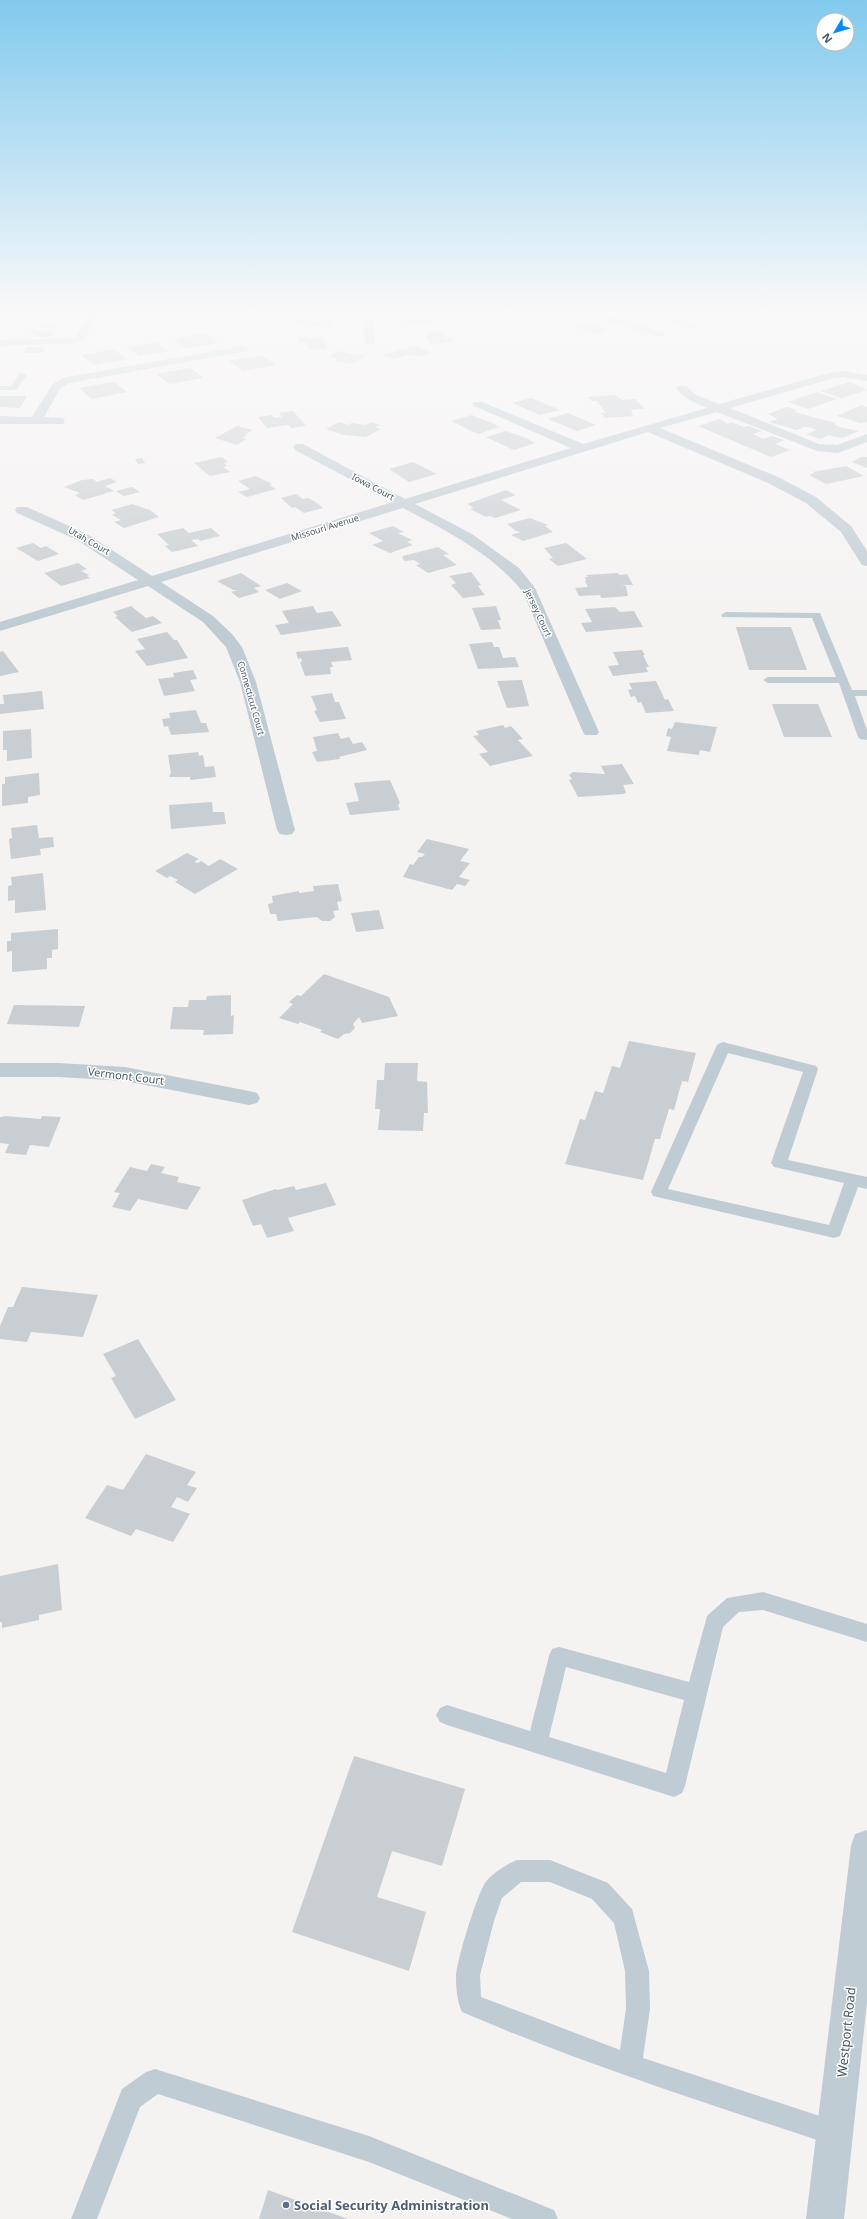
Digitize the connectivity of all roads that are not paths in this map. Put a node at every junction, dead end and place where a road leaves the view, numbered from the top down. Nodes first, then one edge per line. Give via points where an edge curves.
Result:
1 (38, 417) edge
2 (508, 417) edge
3 (690, 417) edge
4 (742, 417) edge
5 (0, 420) edge
6 (36, 420) junction
7 (58, 421) dead end
8 (649, 428) junction
9 (867, 438) edge
10 (299, 447) dead end
11 (582, 448) junction
12 (404, 504) junction
13 (22, 510) dead end
14 (867, 562) edge
15 (151, 581) junction
16 (726, 615) dead end
17 (0, 627) edge
18 (768, 680) dead end
19 (843, 680) junction
20 (867, 692) edge
21 (848, 693) junction
22 (591, 732) dead end
23 (864, 737) dead end
24 (286, 830) dead end
25 (0, 1070) edge
26 (249, 1098) dead end
27 (860, 1181) edge
28 (867, 1633) edge
29 (696, 1694) junction
30 (447, 1715) dead end
31 (537, 1743) junction
32 (867, 1846) edge
33 (630, 2064) junction
34 (835, 2133) junction
35 (84, 2219) edge
36 (545, 2219) edge
37 (825, 2219) edge

1 - 6 street
2 - 11 street
3 - 8 street, Missouri Avenue
4 - 9 street via 828,450 847,447
5 - 6 street
6 - 7 street
8 - 11 street, Missouri Avenue
8 - 14 street via 773,480 811,500 846,529
10 - 12 street, Iowa Court
11 - 12 street, Missouri Avenue
12 - 15 street, Missouri Avenue
12 - 22 street, Jersey Court via 467,537 514,571 530,591
13 - 15 street, Utah Court via 82,537
15 - 17 street, Missouri Avenue
15 - 24 street, Connecticut Court via 208,620 234,647 248,682
16 - 19 lane via 816,615
18 - 19 lane
19 - 21 lane
20 - 21 lane
21 - 23 lane
25 - 26 street, Vermont Court via 125,1074
27 - 27 lane via 779,1163 811,1069 723,1047 659,1192 834,1232
28 - 29 lane via 763,1601 734,1604 714,1622
29 - 31 lane via 559,1656
29 - 31 lane via 674,1786
30 - 31 lane
32 - 34 street, Westport Road
33 - 33 lane via 511,2022 470,2004 468,1975 482,1921 494,1890 517,1871 550,1871 600,1891 624,1917 637,1971 638,2008
33 - 34 lane
34 - 37 street, Westport Road
35 - 36 lane via 131,2098 155,2081 369,2149

